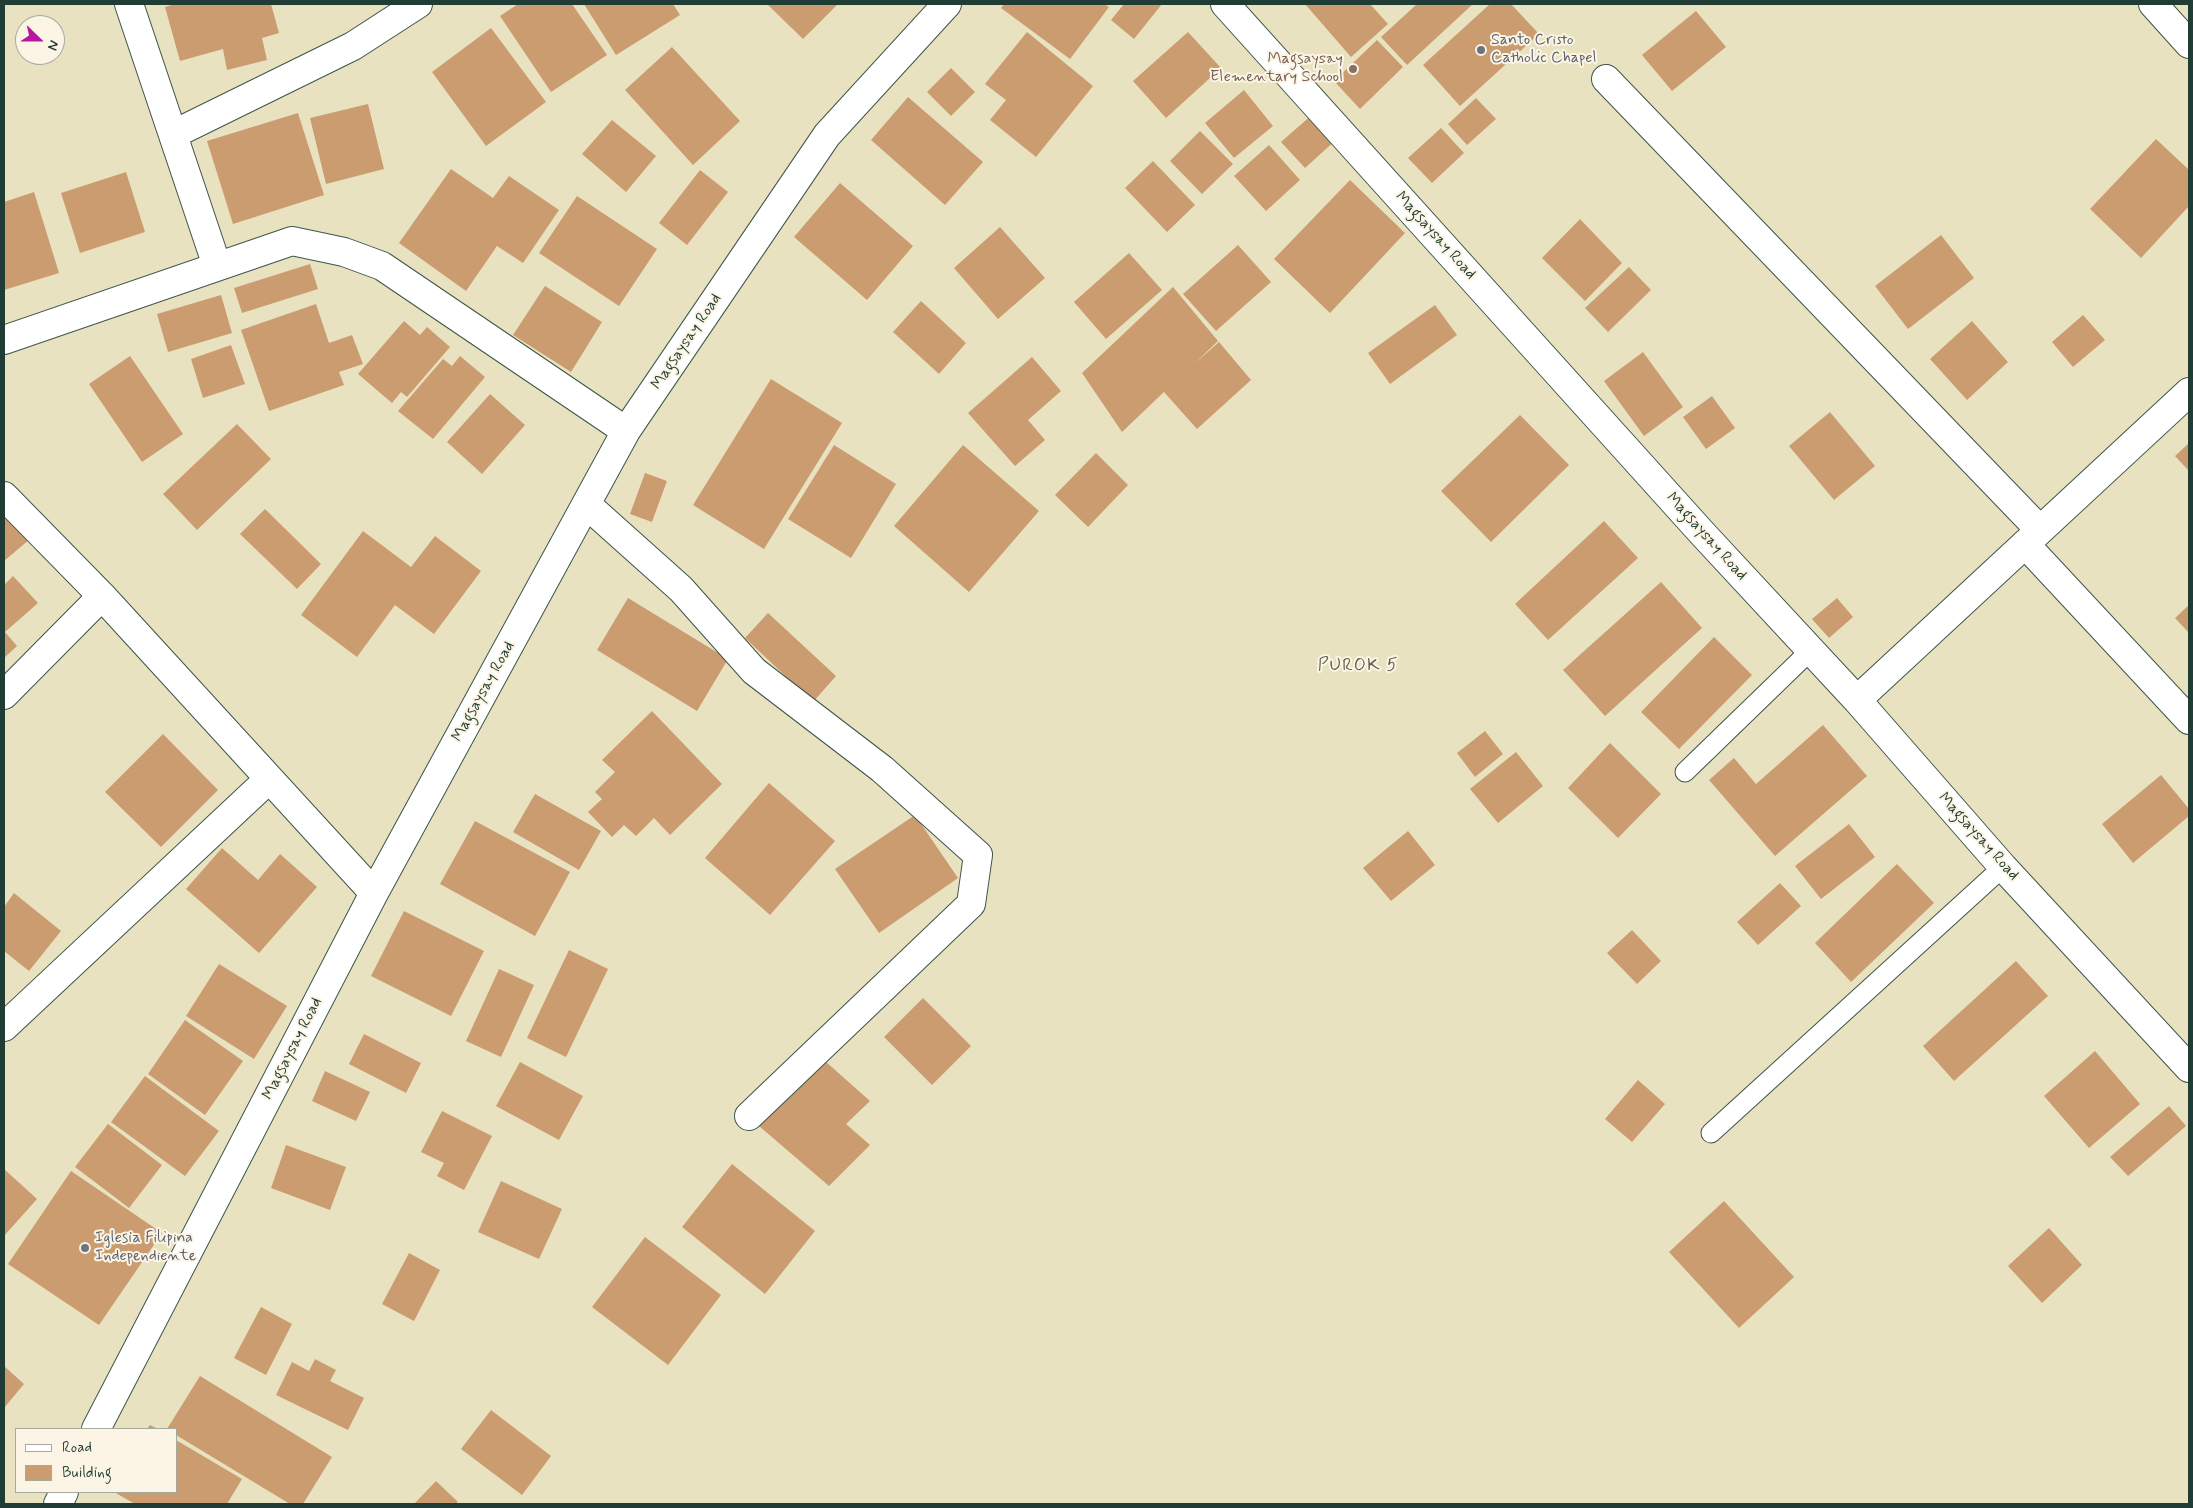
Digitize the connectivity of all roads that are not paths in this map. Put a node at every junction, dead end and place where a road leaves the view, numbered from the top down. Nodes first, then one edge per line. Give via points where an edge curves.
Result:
1 (130, 4) edge
2 (418, 4) edge
3 (946, 4) edge
4 (1225, 4) edge
5 (2153, 4) edge
6 (2189, 44) edge
7 (1606, 79) dead end
8 (174, 134) junction
9 (217, 266) junction
10 (4, 340) edge
11 (2189, 392) edge
12 (626, 431) junction
13 (4, 496) edge
14 (586, 504) junction
15 (2032, 537) junction
16 (102, 596) junction
17 (1811, 650) junction
18 (4, 695) edge
19 (1857, 700) junction
20 (2189, 720) edge
21 (1685, 772) dead end
22 (269, 779) junction
23 (2003, 867) junction
24 (374, 893) junction
25 (4, 1027) edge
26 (2189, 1068) edge
27 (749, 1116) dead end
28 (1711, 1133) dead end
29 (97, 1428) edge

1 - 8 street
2 - 8 street via 353,46
3 - 12 street, Magsaysay Road via 827,135
4 - 17 street, Magsaysay Road
5 - 6 street
7 - 15 street
8 - 9 street
9 - 10 street
9 - 12 street via 292,241 344,252 382,266
11 - 15 street
12 - 14 street, Magsaysay Road
13 - 16 street
14 - 24 street, Magsaysay Road
14 - 27 street via 681,589 754,671 882,769 978,855 971,904
15 - 19 street
15 - 20 street
16 - 18 street
16 - 22 street
17 - 19 street, Magsaysay Road
17 - 21 lane
19 - 23 street, Magsaysay Road
22 - 24 street
22 - 25 street
23 - 26 street, Magsaysay Road
23 - 28 lane
24 - 29 street, Magsaysay Road

